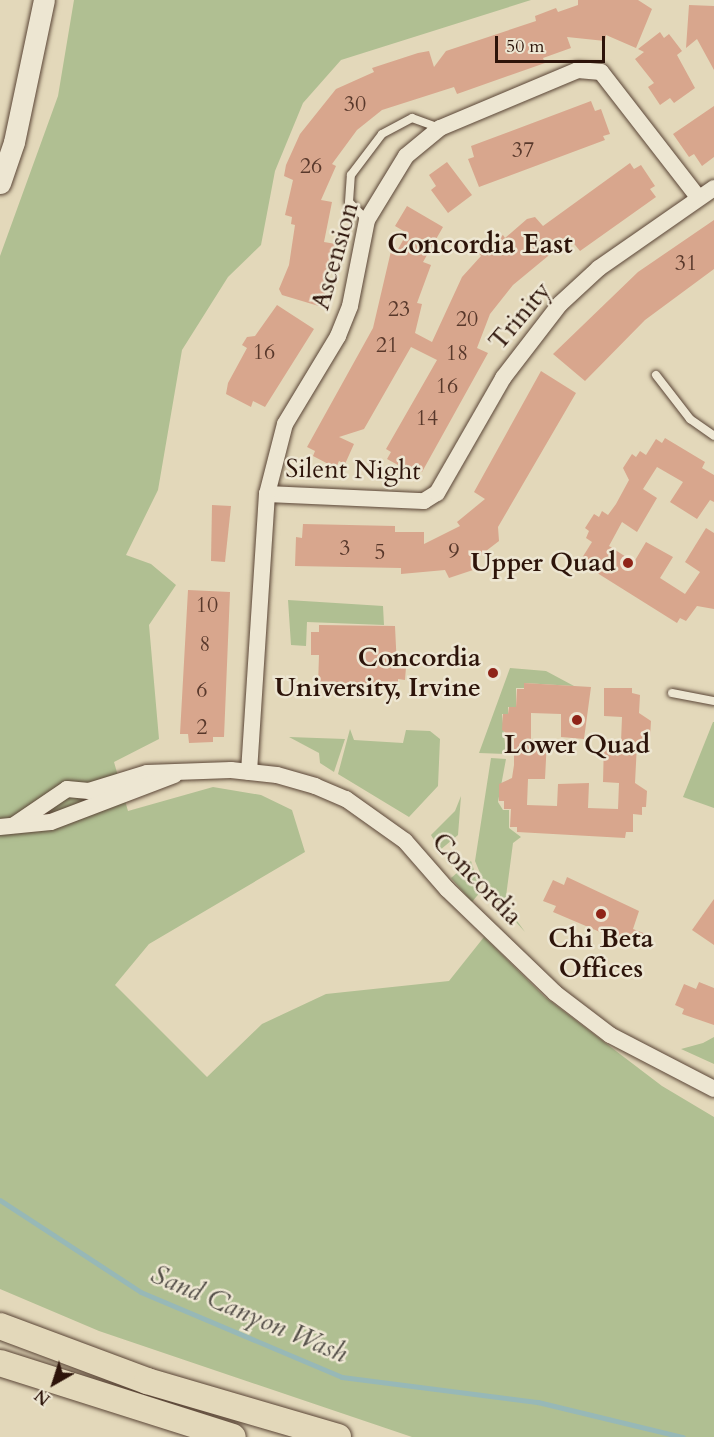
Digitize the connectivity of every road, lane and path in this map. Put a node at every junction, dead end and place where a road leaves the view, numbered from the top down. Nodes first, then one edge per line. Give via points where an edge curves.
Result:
1 (44, 0) edge
2 (440, 128) junction
3 (0, 183) edge
4 (714, 188) edge
5 (698, 197) junction
6 (368, 220) junction
7 (656, 375) dead end
8 (714, 436) edge
9 (437, 493) joint
10 (267, 494) junction
11 (672, 693) dead end
12 (714, 701) edge
13 (249, 772) junction
14 (177, 773) junction
15 (7, 826) edge
16 (714, 1089) edge
17 (0, 1326) edge
18 (0, 1363) edge
19 (232, 1437) edge
20 (338, 1437) edge

1 - 3 street via 14,142
2 - 5 street, Ascension via 578,70 601,72
2 - 6 street, Ascension via 406,156
2 - 6 lane via 412,118 382,134 351,175 349,202
4 - 5 street, Trinity
5 - 9 street, Trinity via 599,268 560,304 508,370
6 - 10 street, Ascension via 351,306 338,336 285,424
7 - 8 lane via 690,419
9 - 10 street, Silent Night via 424,501
10 - 13 street, Ascension
11 - 12 lane
13 - 14 street, Concordia
13 - 16 street, Concordia via 315,786 346,799 390,829 555,993 610,1035
14 - 15 street, Concordia via 71,816
14 - 15 street, Concordia via 147,773 89,791 67,789
17 - 20 main road via 147,1381
18 - 19 main road

